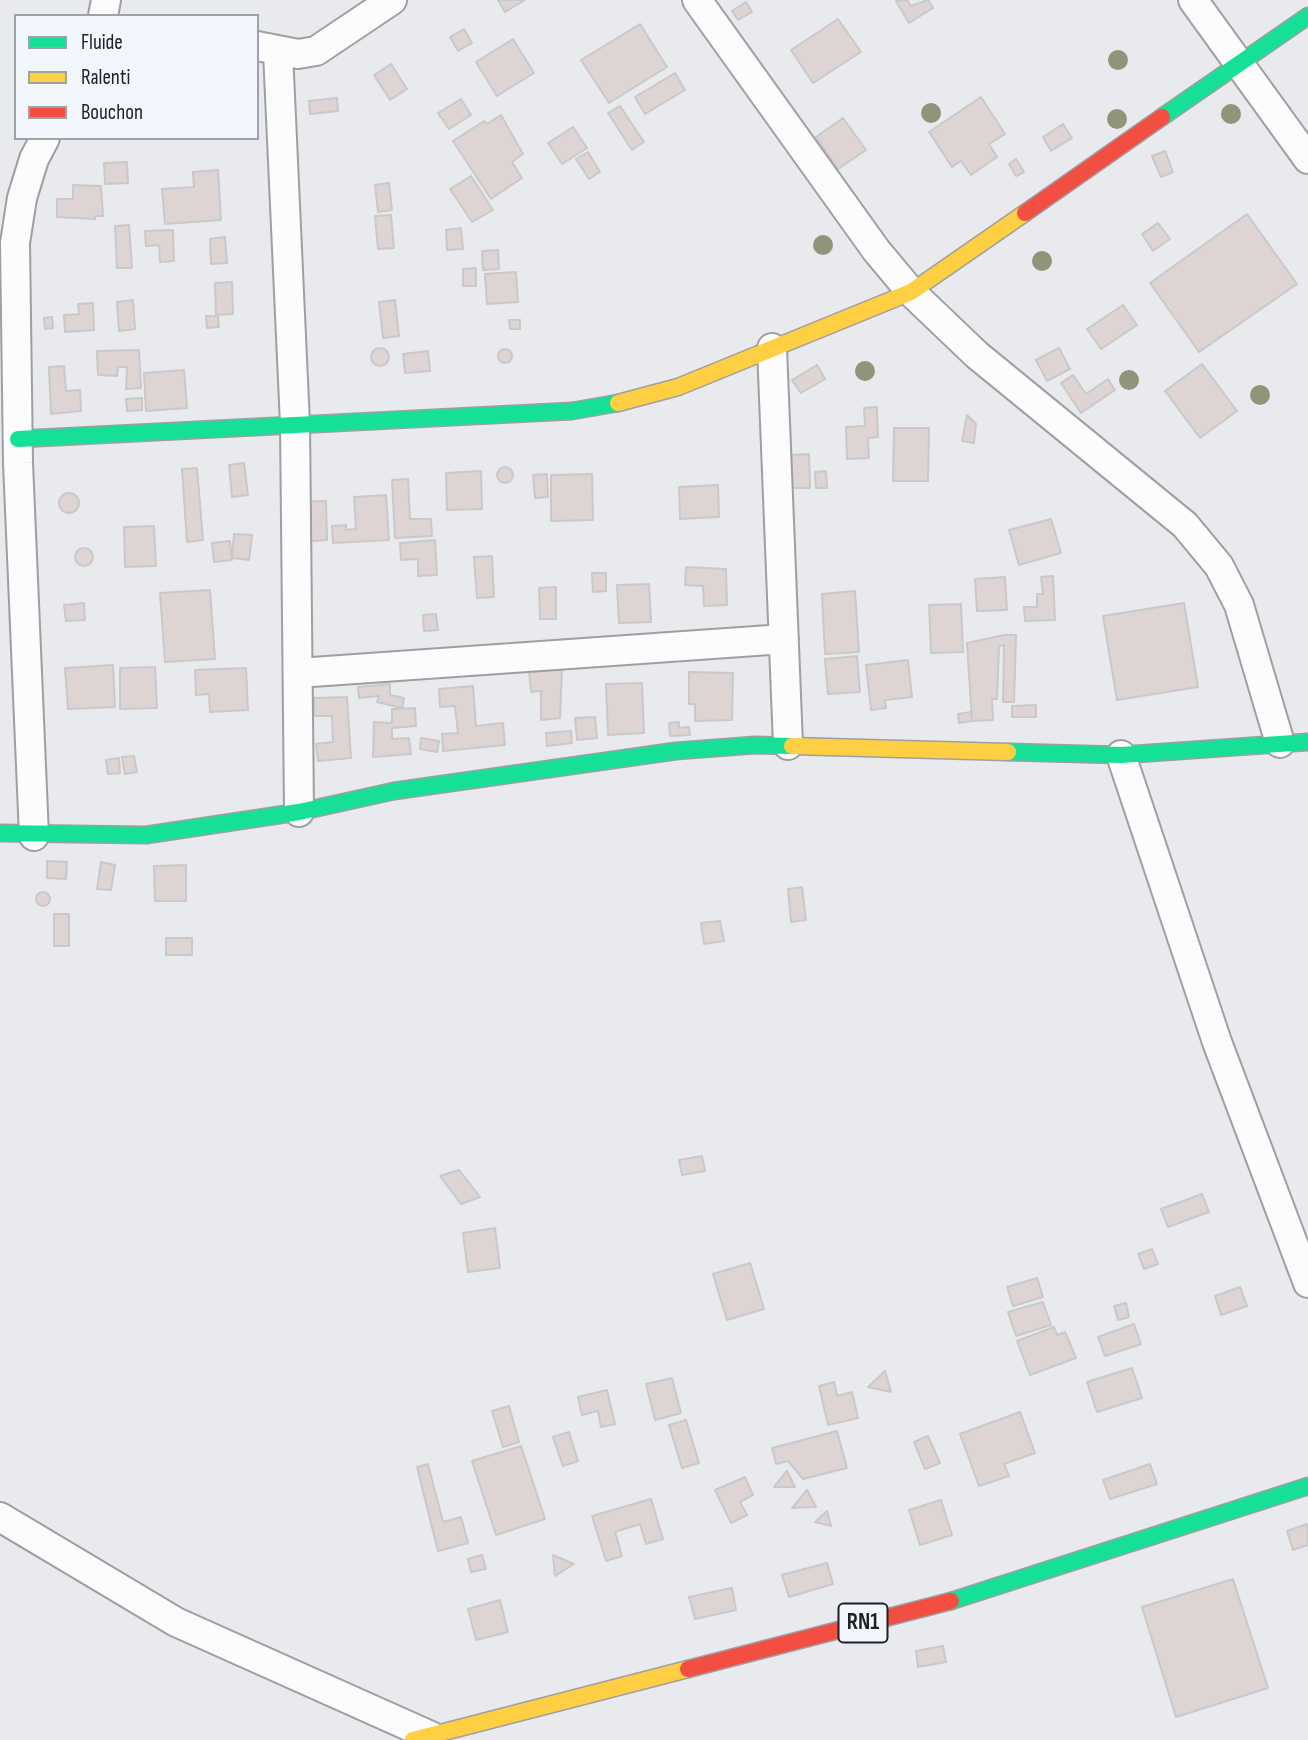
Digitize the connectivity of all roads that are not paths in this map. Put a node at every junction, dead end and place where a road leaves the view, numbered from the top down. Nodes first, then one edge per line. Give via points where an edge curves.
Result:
1 (392, 0) edge
2 (697, 0) edge
3 (1193, 0) edge
4 (1308, 16) edge
5 (267, 49) edge
6 (1240, 64) junction
7 (44, 140) edge
8 (1308, 159) edge
9 (8, 243) edge
10 (911, 292) junction
11 (772, 348) junction
12 (295, 425) junction
13 (18, 439) junction
14 (10, 520) edge
15 (784, 639) junction
16 (298, 673) junction
17 (1308, 742) edge
18 (1280, 743) junction
19 (788, 745) junction
20 (1121, 755) junction
21 (299, 812) junction
22 (0, 833) edge
23 (34, 836) junction
24 (1308, 1283) edge
25 (1308, 1486) edge
26 (0, 1517) edge
27 (421, 1738) edge

1 - 5 street via 316,51 298,54
2 - 10 street
3 - 6 street
4 - 6 main road
5 - 12 street
6 - 8 street
6 - 10 main road
7 - 9 street
9 - 13 street
10 - 11 main road
10 - 18 street via 977,355 1185,525 1219,566 1239,605
11 - 12 main road via 678,387 616,404 572,411
11 - 15 street
12 - 13 main road
12 - 16 street
13 - 14 street
14 - 23 street
15 - 16 street
15 - 19 street
16 - 21 street
17 - 18 main road
18 - 20 main road
19 - 20 main road
19 - 21 main road via 663,752 394,791
20 - 24 street via 1217,1042
21 - 23 main road via 146,835
22 - 23 main road
25 - 27 main road, RN1 via 944,1603
26 - 27 street via 176,1622

